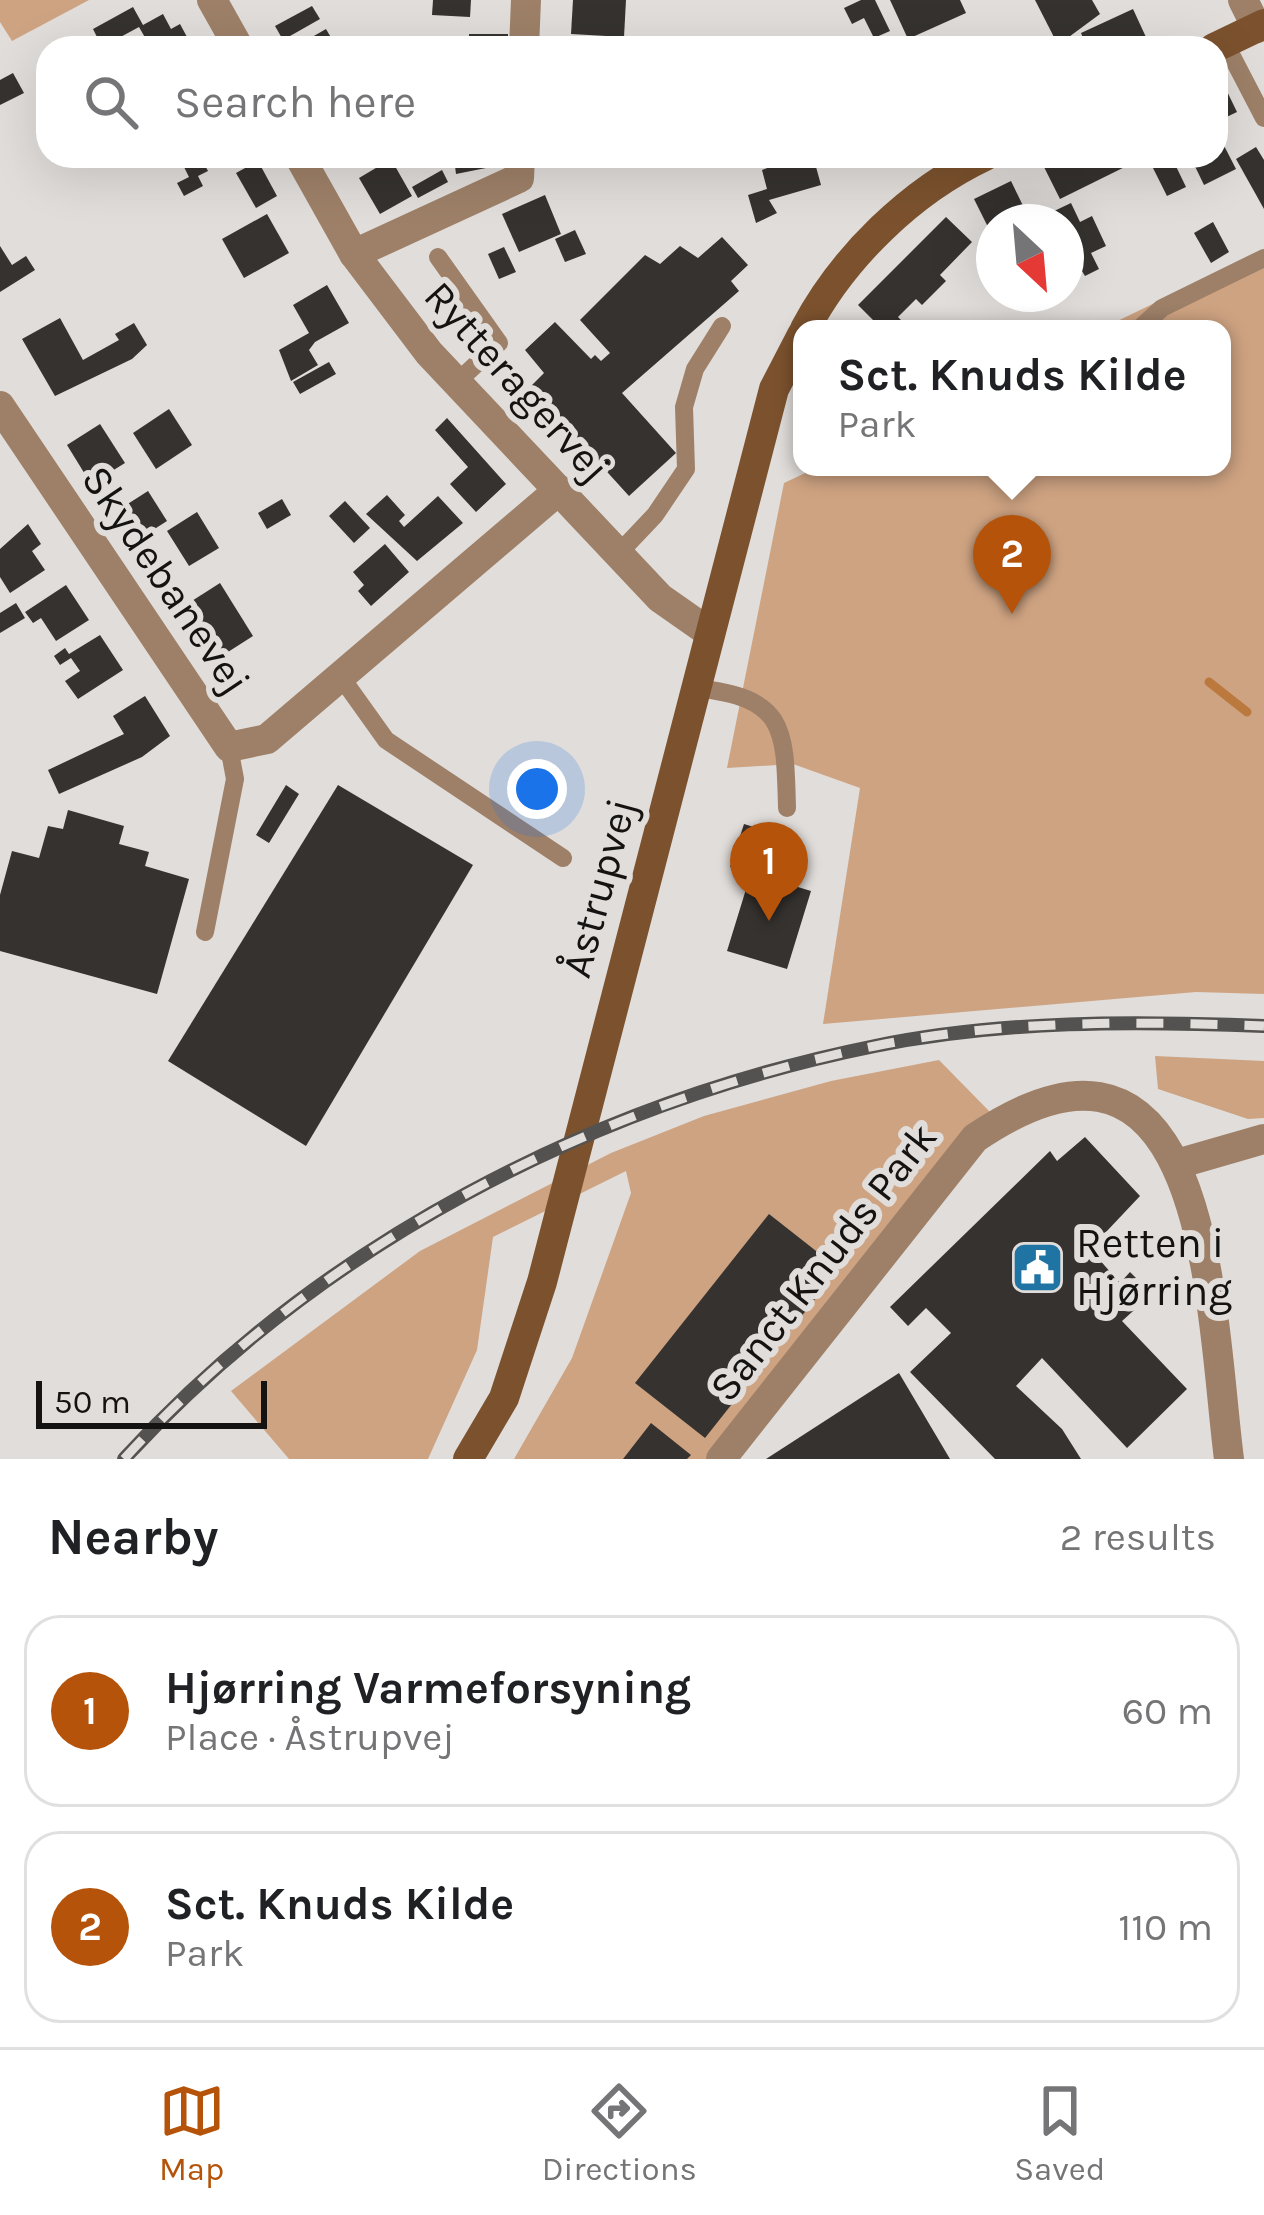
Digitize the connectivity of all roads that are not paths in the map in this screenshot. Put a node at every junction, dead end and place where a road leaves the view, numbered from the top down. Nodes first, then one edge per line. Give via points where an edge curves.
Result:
1 (212, 0) edge
2 (526, 0) edge
3 (1254, 17) edge
4 (232, 36) edge
5 (524, 36) edge
6 (1228, 38) edge
7 (1228, 60) edge
8 (1264, 118) edge
9 (306, 168) edge
10 (519, 168) edge
11 (966, 168) edge
12 (354, 254) junction
13 (439, 257) dead end
14 (1264, 258) edge
15 (812, 320) edge
16 (1149, 320) edge
17 (722, 326) dead end
18 (793, 353) edge
19 (457, 382) junction
20 (0, 406) edge
21 (559, 490) junction
22 (619, 554) junction
23 (710, 633) junction
24 (340, 676) junction
25 (696, 688) junction
26 (229, 747) junction
27 (788, 808) dead end
28 (562, 858) dead end
29 (205, 932) dead end
30 (1264, 1139) edge
31 (1177, 1164) junction
32 (468, 1459) edge
33 (721, 1459) edge
34 (1229, 1459) edge

1 - 4 street
2 - 5 street
3 - 6 street
7 - 8 lane
9 - 12 street, Rytteragervej
10 - 12 street via 519,178
11 - 15 street, Åstrupvej via 904,208 860,251
12 - 19 street, Rytteragervej
13 - 19 lane via 499,344
14 - 16 lane
17 - 22 lane via 694,369 684,406 686,469
18 - 23 street, Åstrupvej via 774,389
19 - 21 street, Rytteragervej
20 - 26 street, Skydebanevej
21 - 22 street, Rytteragervej
21 - 24 street, Skydebanevej
22 - 23 street, Rytteragervej via 660,598
23 - 25 street, Åstrupvej
24 - 26 street, Skydebanevej via 267,739
24 - 28 lane via 386,740
25 - 27 lane via 732,692 772,715 785,739
25 - 32 street, Åstrupvej via 542,1282 504,1398
26 - 29 lane via 235,779
30 - 31 street
31 - 33 street, Sanct Knuds Park via 1149,1124 1119,1100 1069,1094 1022,1108 987,1130
31 - 34 street, Sanct Knuds Park via 1194,1210

